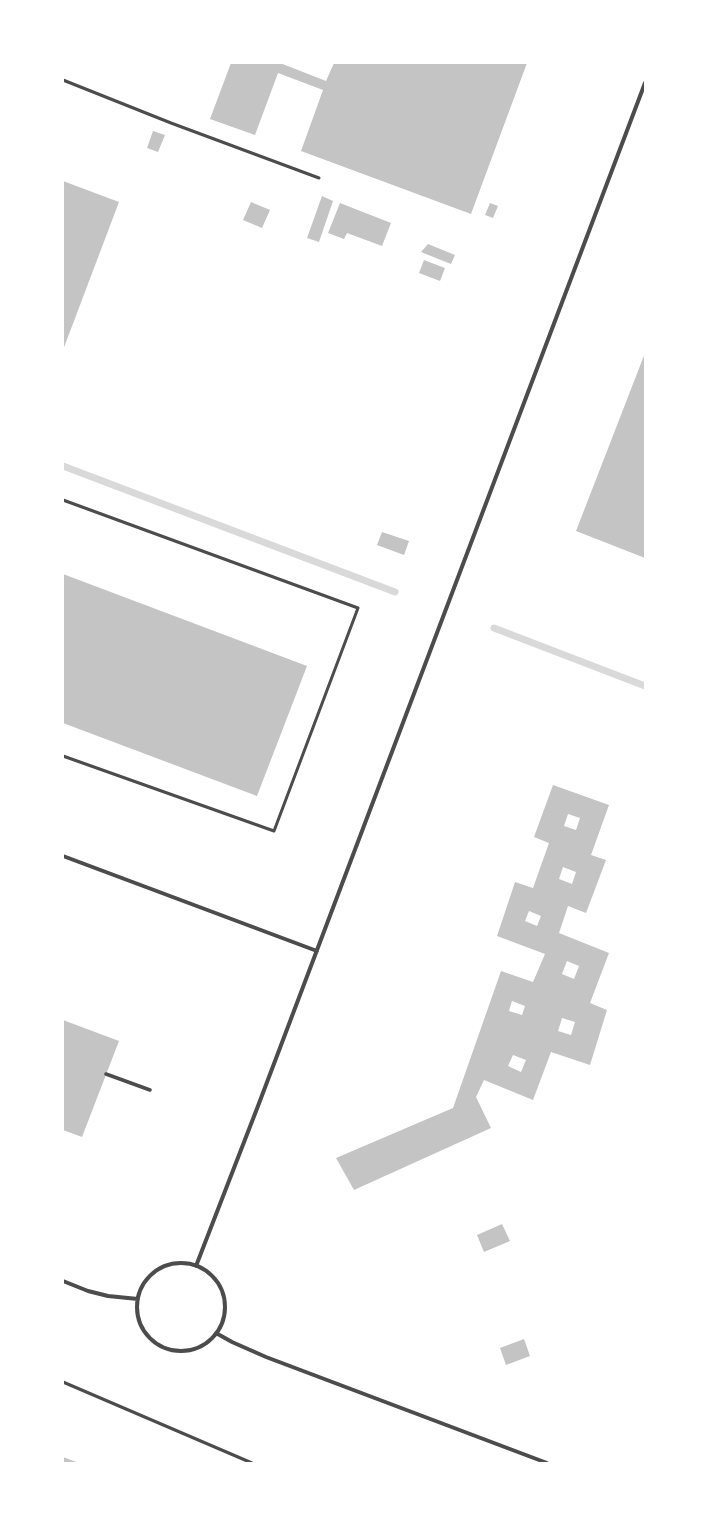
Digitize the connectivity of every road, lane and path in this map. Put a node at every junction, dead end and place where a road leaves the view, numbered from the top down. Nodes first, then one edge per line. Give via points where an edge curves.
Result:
1 (63, 80) edge
2 (645, 83) edge
3 (319, 178) dead end
4 (63, 500) edge
5 (63, 756) edge
6 (63, 856) edge
7 (317, 951) junction
8 (106, 1074) dead end
9 (150, 1090) dead end
10 (196, 1266) junction
11 (63, 1281) edge
12 (138, 1299) junction
13 (216, 1333) junction
14 (63, 1382) edge
15 (252, 1463) edge
16 (547, 1463) edge

1 - 3 lane
2 - 7 street
4 - 5 lane via 358,608 274,831
6 - 7 street
7 - 10 street
8 - 9 street
10 - 12 street via 187,1263 165,1266 152,1274 140,1290
10 - 13 street via 206,1270 223,1291 226,1305 224,1320
11 - 12 street via 108,1296
12 - 13 street via 136,1305 139,1322 147,1336 168,1349 195,1349 209,1342
13 - 16 street via 266,1357
14 - 15 lane

